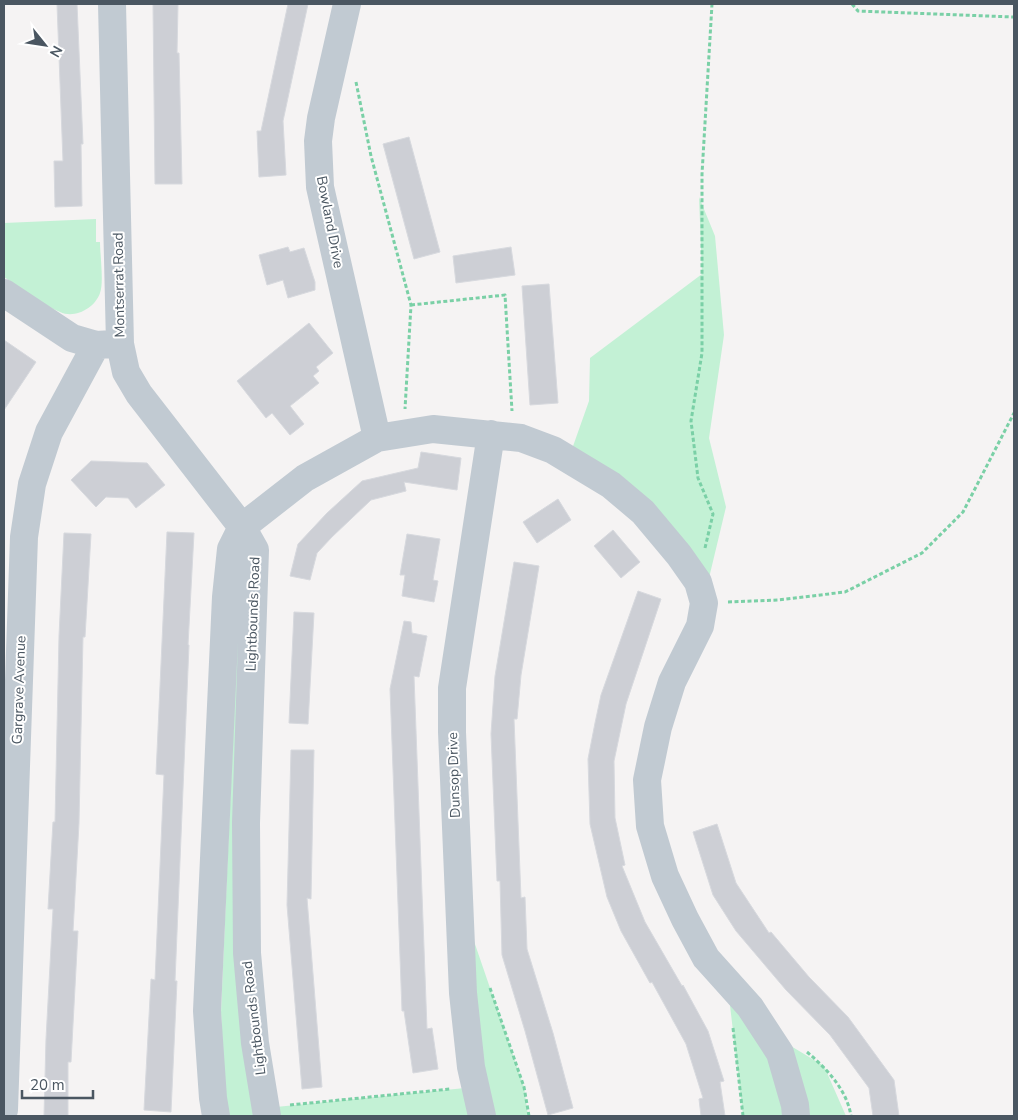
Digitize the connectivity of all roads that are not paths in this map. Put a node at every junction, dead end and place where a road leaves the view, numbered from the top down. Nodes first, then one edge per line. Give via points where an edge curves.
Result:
1 (112, 4) edge
2 (347, 4) edge
3 (4, 293) edge
4 (108, 345) junction
5 (502, 436) junction
6 (378, 438) junction
7 (242, 527) junction
8 (4, 1110) edge
9 (266, 1112) edge
10 (216, 1116) edge
11 (482, 1116) edge
12 (796, 1116) edge

1 - 4 street, Montserrat Road
2 - 6 street, Bowland Drive via 321,118 318,141 320,187
3 - 4 street via 72,338
4 - 7 street, Montserrat Road via 139,394
4 - 8 street, Gargrave Avenue via 49,432 32,484 24,537
5 - 6 street via 433,429
5 - 11 street, Dunsop Drive via 452,688 463,993 471,1067
5 - 12 street via 553,450 612,485 643,512 679,555 701,592 700,626 672,682 658,727 647,780 650,826 666,876 706,958 750,1007 780,1053
6 - 7 street via 305,478
7 - 9 street, Lightbounds Road via 255,550 246,823 247,953 255,1043
7 - 10 street, Lightbounds Road via 231,549 226,597 207,1010

